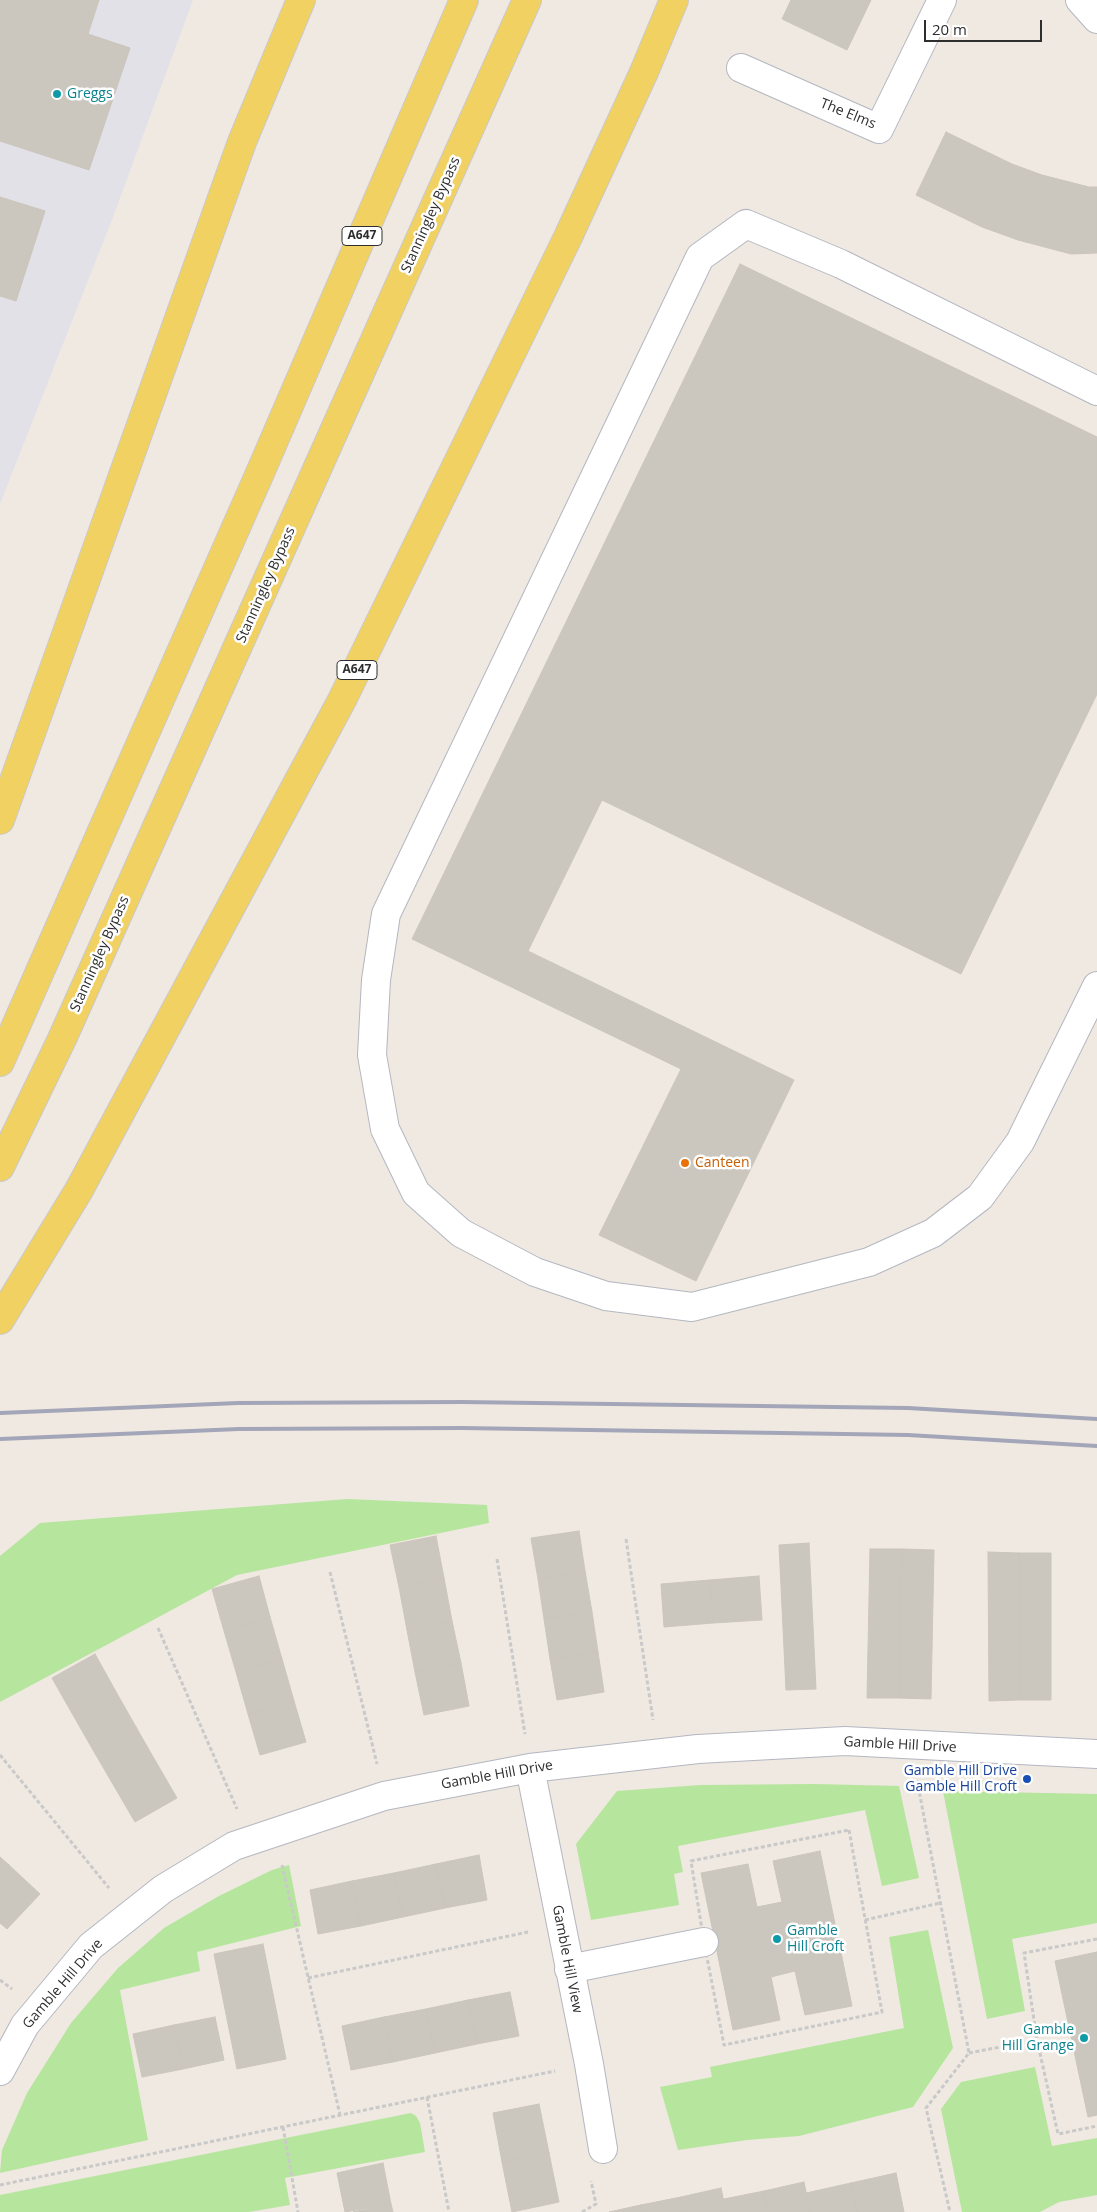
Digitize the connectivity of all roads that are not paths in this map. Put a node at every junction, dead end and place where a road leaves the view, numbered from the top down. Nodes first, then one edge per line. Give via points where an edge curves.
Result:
1 (301, 0) edge
2 (464, 0) edge
3 (527, 0) edge
4 (674, 0) edge
5 (942, 0) edge
6 (1080, 0) edge
7 (1097, 19) edge
8 (741, 68) dead end
9 (1097, 390) edge
10 (0, 820) edge
11 (1097, 986) edge
12 (0, 1062) edge
13 (0, 1167) edge
14 (0, 1320) edge
15 (1097, 1754) edge
16 (530, 1768) junction
17 (704, 1942) road end
18 (569, 1969) junction
19 (0, 2070) edge
20 (603, 2149) dead end

1 - 10 main road via 242,142
2 - 12 main road, A647
3 - 13 main road, Stanningley Bypass via 66,1030
4 - 14 main road, A647 via 568,237 342,700 78,1190
5 - 8 street, The Elms via 879,129
6 - 7 street
9 - 11 street via 841,264 746,224 700,257 386,914 376,980 372,1055 385,1129 416,1194 461,1233 535,1272 606,1296 692,1307 869,1262 933,1233 980,1197 1020,1142
15 - 16 street, Gamble Hill Drive via 844,1741 698,1749
16 - 18 street, Gamble Hill View
16 - 19 street, Gamble Hill Drive via 384,1796 234,1846 163,1889 92,1946 25,2024
17 - 18 street
18 - 20 street, Gamble Hill View

